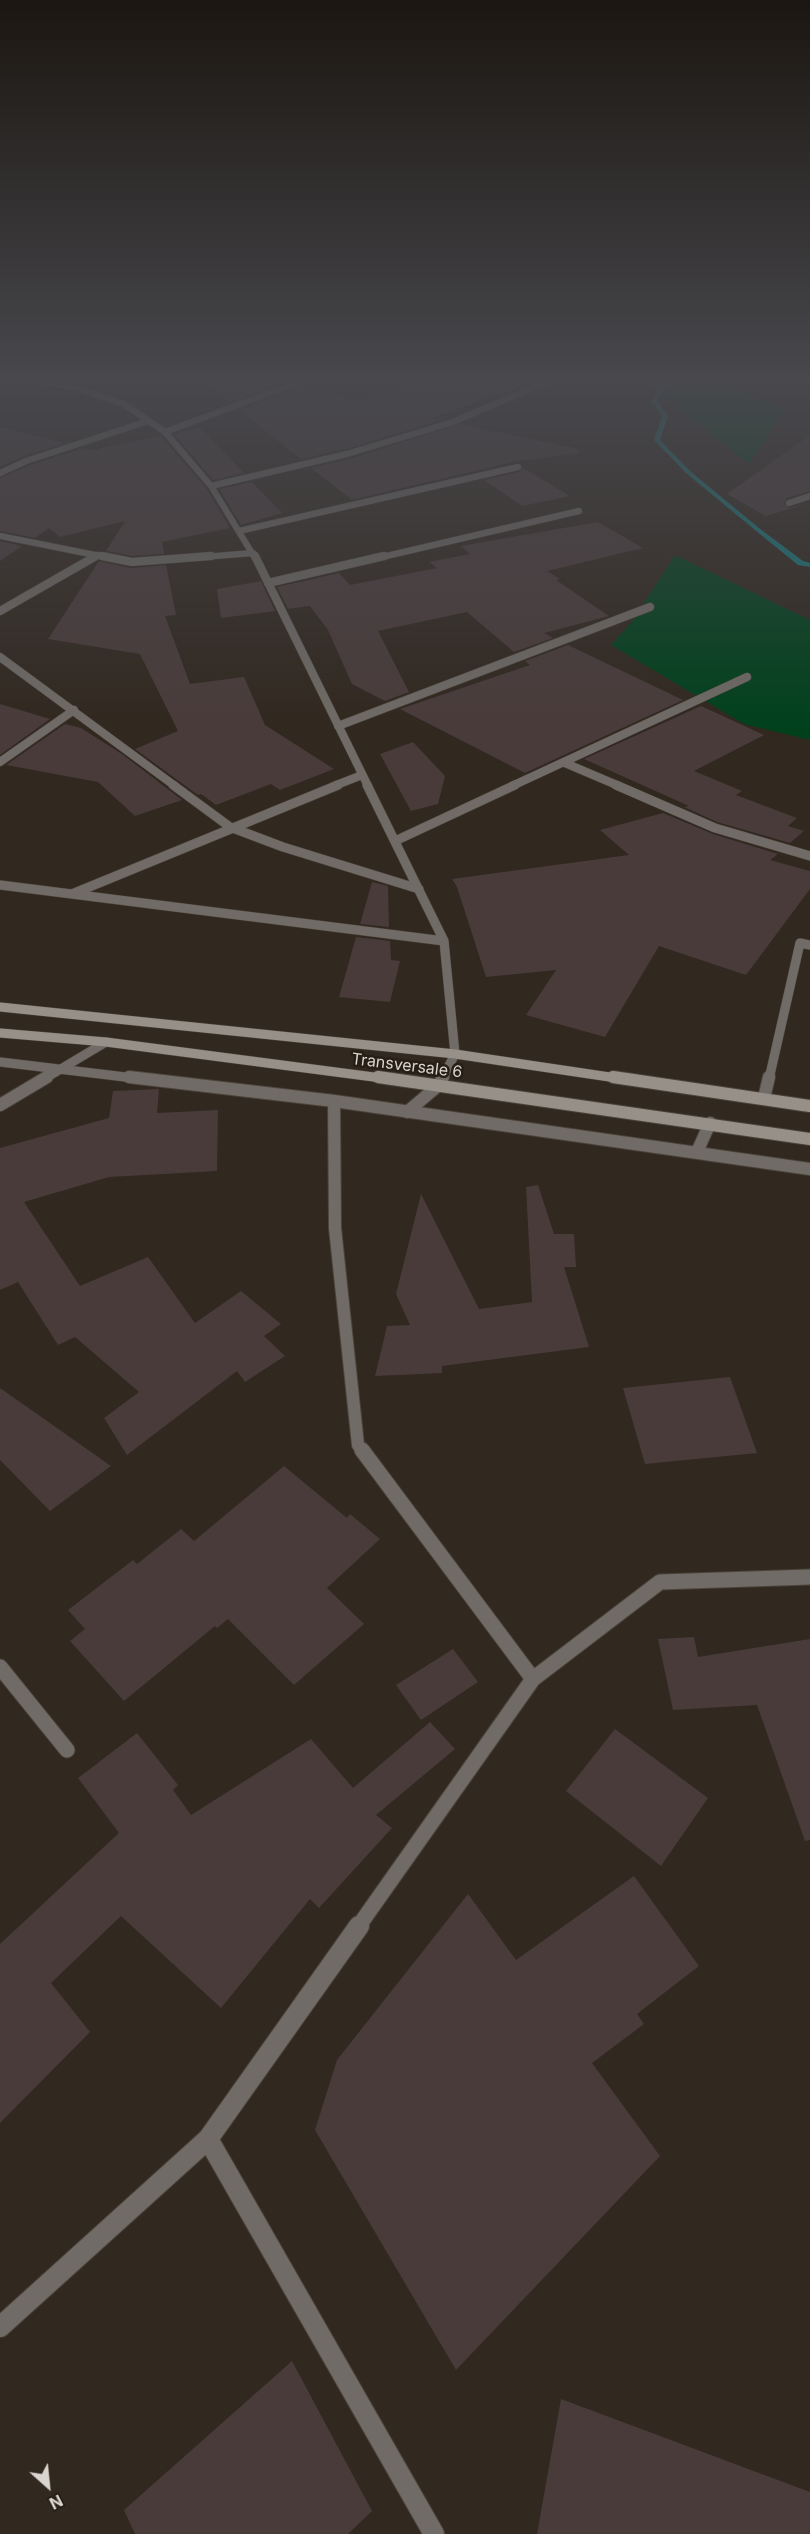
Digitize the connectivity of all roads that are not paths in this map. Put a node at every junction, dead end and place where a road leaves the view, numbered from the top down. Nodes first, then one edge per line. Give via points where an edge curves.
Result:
1 (217, 496) edge
2 (391, 496) edge
3 (810, 496) edge
4 (789, 503) dead end
5 (579, 511) dead end
6 (239, 531) junction
7 (0, 536) edge
8 (253, 553) junction
9 (98, 555) junction
10 (268, 583) junction
11 (650, 607) dead end
12 (0, 611) edge
13 (0, 657) edge
14 (747, 677) dead end
15 (74, 710) junction
16 (338, 726) junction
17 (0, 762) edge
18 (565, 763) junction
19 (362, 775) junction
20 (230, 827) junction
21 (395, 841) junction
22 (810, 856) edge
23 (0, 885) edge
24 (419, 889) junction
25 (70, 894) junction
26 (444, 941) junction
27 (810, 945) edge
28 (0, 1007) edge
29 (0, 1033) edge
30 (106, 1042) junction
31 (455, 1054) junction
32 (0, 1062) edge
33 (64, 1069) junction
34 (439, 1085) junction
35 (764, 1098) junction
36 (334, 1101) junction
37 (0, 1105) edge
38 (810, 1106) edge
39 (407, 1112) junction
40 (710, 1123) junction
41 (810, 1138) edge
42 (696, 1152) junction
43 (810, 1169) edge
44 (810, 1577) edge
45 (0, 1667) edge
46 (533, 1679) junction
47 (67, 1750) dead end
48 (208, 2139) junction
49 (0, 2327) edge
50 (434, 2534) edge

1 - 6 street
2 - 6 street
3 - 4 street
5 - 10 street
6 - 8 street
7 - 9 street
8 - 9 street via 132,562
8 - 10 street
9 - 12 street
10 - 16 street
11 - 16 street
13 - 15 street
14 - 18 street
15 - 17 street
15 - 20 street
16 - 19 street
18 - 21 street
18 - 22 street via 715,828
19 - 20 street
19 - 21 street
20 - 24 street
20 - 25 street
21 - 24 street
23 - 25 street
24 - 26 street
25 - 26 street
26 - 31 street
27 - 35 street via 800,943
28 - 31 main road, Transversale 6
29 - 30 main road, Transversale 6
30 - 33 street
30 - 34 main road, Transversale 6
31 - 34 street
31 - 35 main road, Transversale 6
32 - 33 street
33 - 36 street
33 - 37 street
34 - 39 street
34 - 40 main road, Transversale 6
35 - 38 main road, Transversale 6
36 - 39 street
36 - 46 street via 335,1228 358,1445
39 - 42 street
40 - 41 main road, Transversale 6
40 - 42 street
42 - 43 street
44 - 46 street via 660,1582
45 - 47 street
46 - 48 street
48 - 49 street
48 - 50 street

